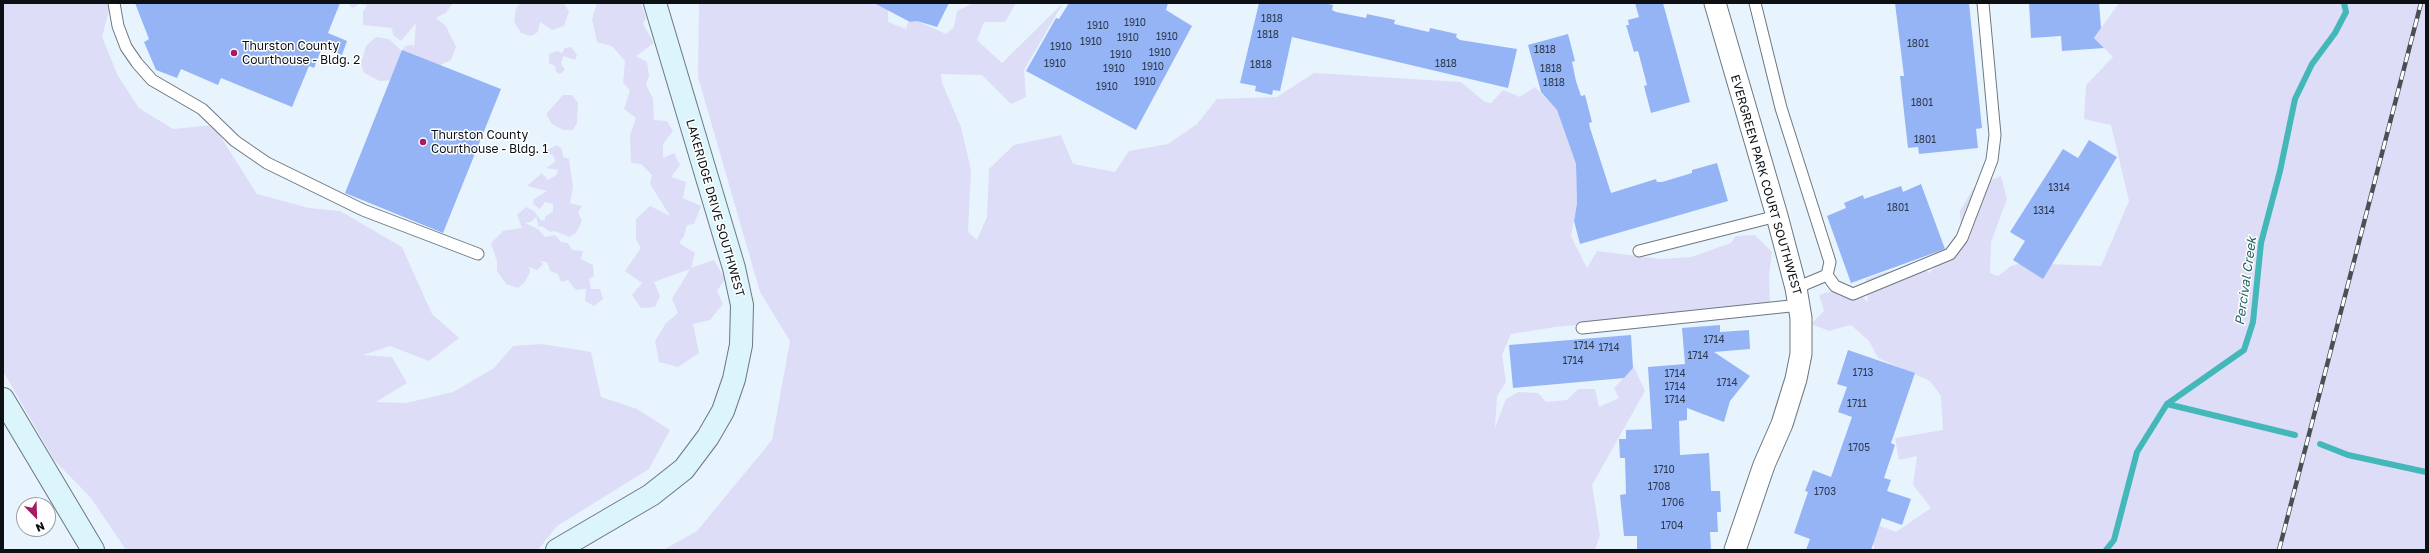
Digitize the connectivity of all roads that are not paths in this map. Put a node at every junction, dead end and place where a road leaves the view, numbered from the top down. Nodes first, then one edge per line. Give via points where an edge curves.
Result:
1 (114, 3) edge
2 (655, 3) edge
3 (1715, 3) edge
4 (1755, 3) edge
5 (1983, 3) edge
6 (1777, 216) junction
7 (1639, 251) dead end
8 (478, 254) dead end
9 (1827, 275) junction
10 (1798, 296) junction
11 (1582, 328) dead end
12 (3, 399) edge
13 (93, 550) edge
14 (557, 550) edge
15 (1735, 550) edge

1 - 8 lane via 118,26 126,47 137,63 152,80 202,109 235,141 267,163 363,210
2 - 14 street, LAKERIDGE DRIVE SOUTHWEST via 734,268 742,305 741,345 734,379 723,411 708,437 684,469 651,495
3 - 6 street, EVERGREEN PARK COURT SOUTHWEST
4 - 9 lane via 1781,108 1830,262
5 - 9 lane via 1995,136 1992,160 1962,238 1950,254 1853,294 1835,286
6 - 7 lane
6 - 10 street, EVERGREEN PARK COURT SOUTHWEST
9 - 10 lane
10 - 11 lane
10 - 15 street, EVERGREEN PARK COURT SOUTHWEST via 1801,354 1796,379
12 - 13 street

